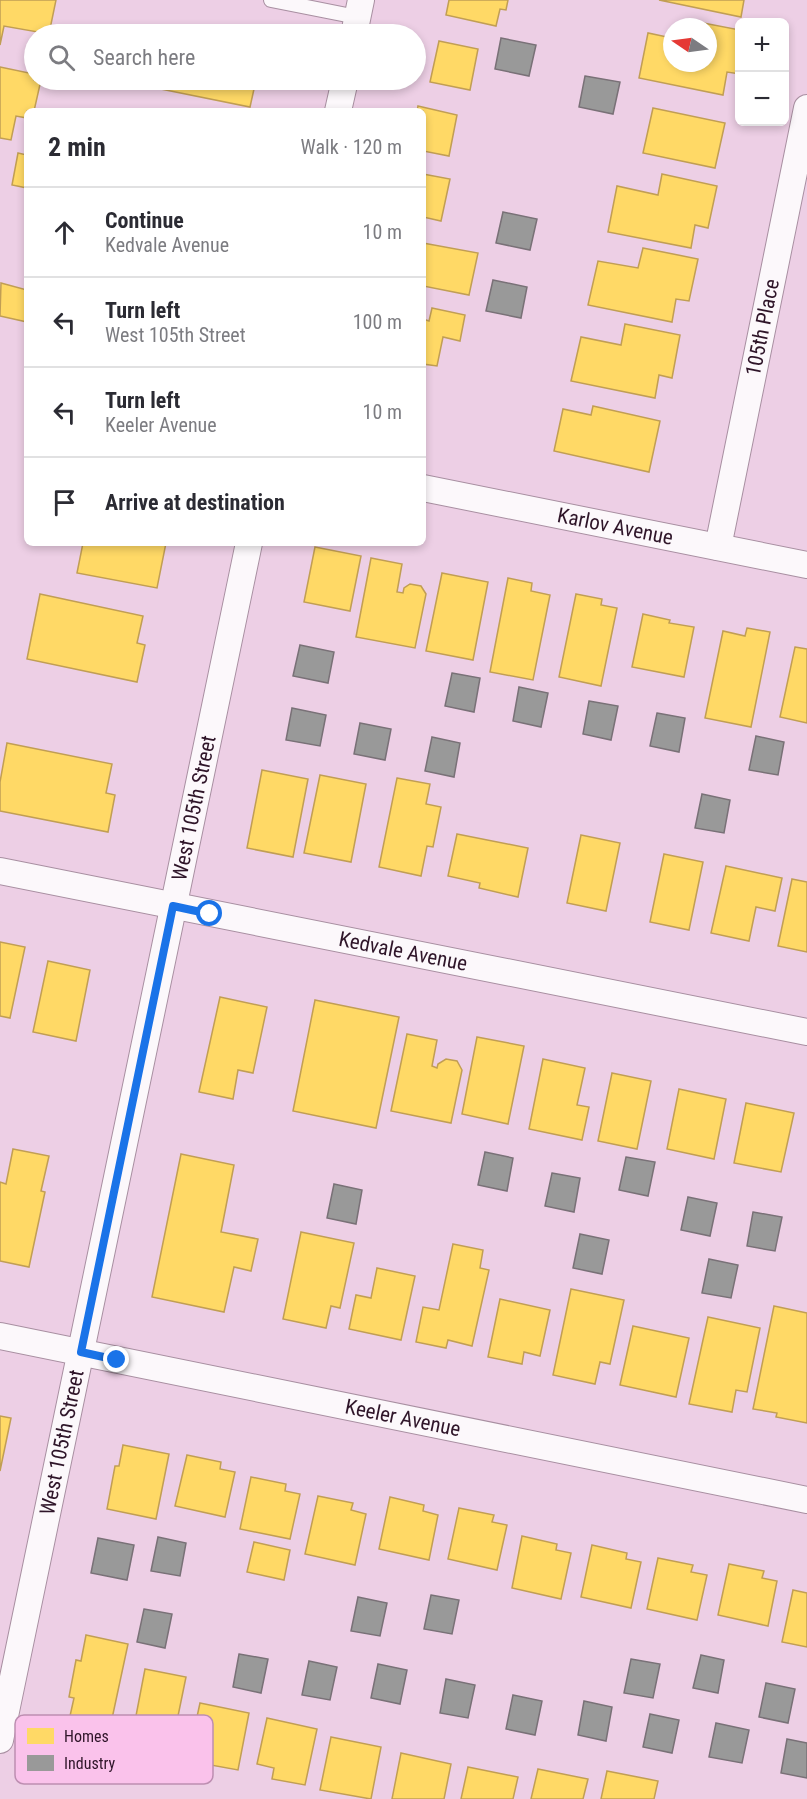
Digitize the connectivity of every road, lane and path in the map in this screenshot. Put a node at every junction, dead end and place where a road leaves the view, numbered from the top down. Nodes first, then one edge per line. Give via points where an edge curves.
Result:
1 (271, 0) edge
2 (357, 17) edge
3 (343, 90) edge
4 (339, 108) edge
5 (807, 108) edge
6 (426, 489) edge
7 (248, 546) edge
8 (718, 547) junction
9 (807, 565) edge
10 (0, 871) edge
11 (173, 906) junction
12 (807, 1032) edge
13 (0, 1336) edge
14 (81, 1352) junction
15 (807, 1500) edge
16 (0, 1740) edge

1 - 2 lane
3 - 4 street
5 - 8 street, 105th Place
6 - 8 street, Karlov Avenue
7 - 11 street, West 105th Street
8 - 9 street, Karlov Avenue
10 - 11 street, Kedvale Avenue
11 - 12 street, Kedvale Avenue
11 - 14 street, West 105th Street
13 - 14 street, Keeler Avenue
14 - 15 street, Keeler Avenue
14 - 16 street, West 105th Street

